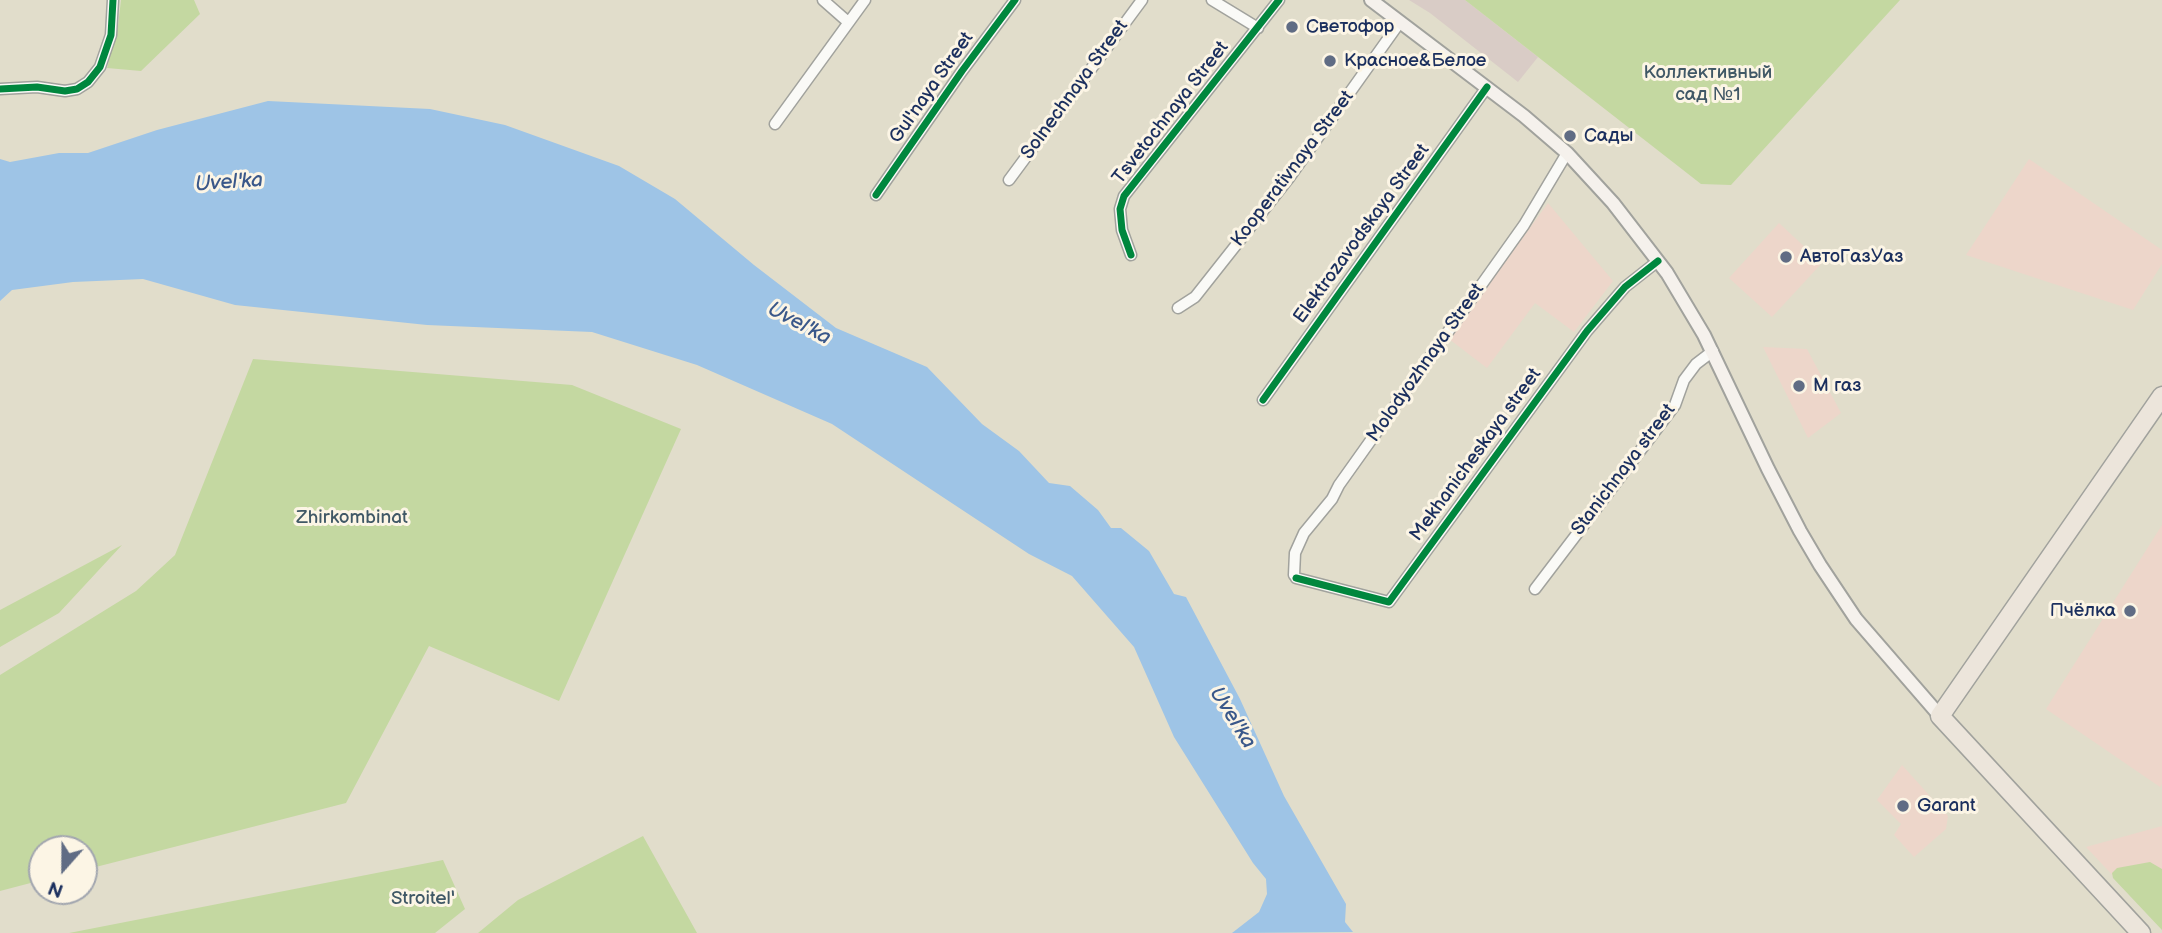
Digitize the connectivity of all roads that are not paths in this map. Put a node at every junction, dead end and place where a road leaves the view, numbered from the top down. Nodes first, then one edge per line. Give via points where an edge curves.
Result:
1 (113, 0) edge
2 (823, 0) edge
3 (865, 0) edge
4 (1015, 0) edge
5 (1142, 0) edge
6 (1212, 0) edge
7 (1279, 0) edge
8 (1371, 0) edge
9 (848, 22) junction
10 (1400, 22) junction
11 (1258, 28) junction
12 (1487, 87) junction
13 (0, 89) edge
14 (775, 124) dead end
15 (1567, 153) junction
16 (1009, 180) dead end
17 (876, 195) dead end
18 (1131, 255) dead end
19 (1658, 261) junction
20 (1178, 309) dead end
21 (1713, 351) junction
22 (2162, 396) edge
23 (1263, 400) dead end
24 (1295, 576) joint
25 (1535, 589) dead end
26 (1940, 716) junction
27 (2141, 933) edge

1 - 13 street via 111,35 100,67 88,82 65,91
2 - 9 street
3 - 9 street
4 - 17 street, Gul'naya Street
5 - 16 street, Solnechnaya Street
6 - 11 street
7 - 11 street, Tsvetochnaya Street
8 - 10 main road
9 - 14 street
10 - 12 main road
10 - 20 street, Kooperativnaya Street via 1289,178 1195,298
11 - 18 street, Tsvetochnaya Street via 1124,197 1122,230
12 - 15 main road
12 - 23 street, Elektrozavodskaya Street
15 - 19 main road
15 - 24 street, Molodyozhnaya Street via 1524,225 1304,533 1295,553
19 - 21 main road
19 - 24 street, Mekhanicheskaya street via 1625,287 1587,331 1389,602
21 - 25 street, Stanichnaya street via 1684,380 1675,405
21 - 26 main road via 1768,469 1820,565 1863,627
22 - 26 highway
26 - 27 highway

